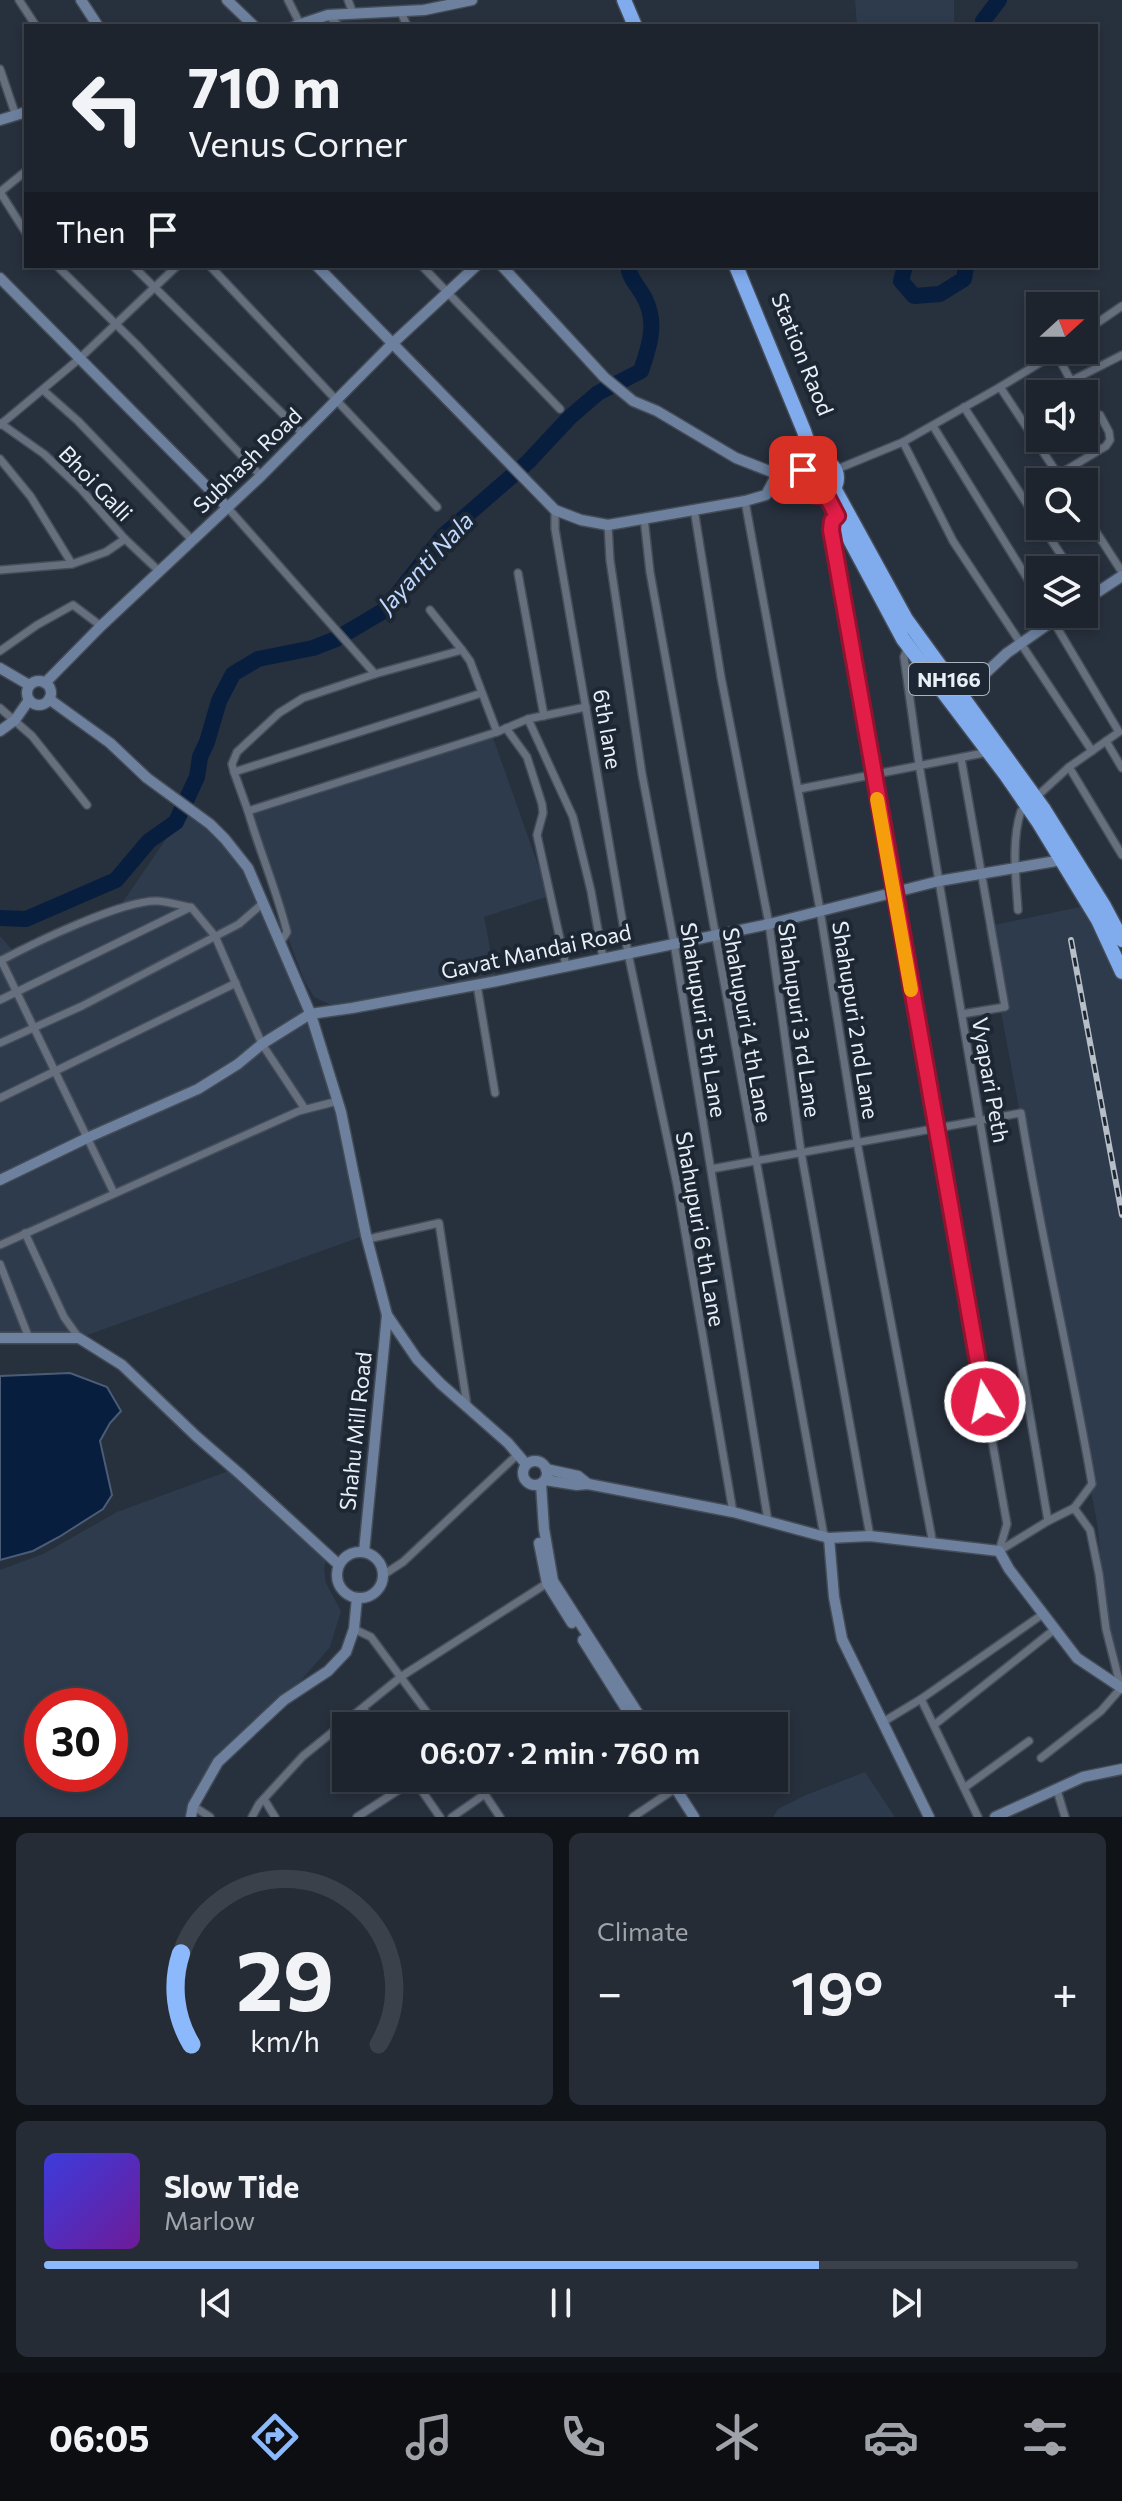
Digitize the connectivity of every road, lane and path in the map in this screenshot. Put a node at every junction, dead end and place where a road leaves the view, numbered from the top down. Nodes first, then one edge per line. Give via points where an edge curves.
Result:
1 (19, 0) edge
2 (81, 0) edge
3 (227, 0) edge
4 (288, 0) edge
5 (348, 0) edge
6 (472, 0) edge
7 (624, 0) edge
8 (636, 0) edge
9 (401, 12) junction
10 (353, 13) junction
11 (328, 15) junction
12 (35, 24) edge
13 (97, 24) edge
14 (252, 24) edge
15 (298, 24) edge
16 (301, 24) edge
17 (337, 24) edge
18 (406, 24) edge
19 (634, 24) edge
20 (643, 24) edge
21 (0, 69) edge
22 (21, 114) edge
23 (0, 120) edge
24 (24, 173) edge
25 (0, 192) edge
26 (24, 230) edge
27 (59, 268) edge
28 (135, 268) edge
29 (175, 268) edge
30 (212, 268) edge
31 (319, 268) edge
32 (424, 268) edge
33 (474, 268) edge
34 (504, 268) edge
35 (737, 268) edge
36 (744, 268) edge
37 (0, 278) edge
38 (155, 286) junction
39 (448, 292) junction
40 (1122, 306) edge
41 (1098, 322) edge
42 (115, 324) junction
43 (393, 343) junction
44 (1122, 355) edge
45 (79, 359) junction
46 (1038, 364) edge
47 (1063, 364) edge
48 (1000, 387) junction
49 (43, 390) junction
50 (338, 400) junction
51 (964, 407) junction
52 (560, 409) dead end
53 (1100, 415) dead end
54 (0, 424) edge
55 (933, 426) junction
56 (303, 434) junction
57 (903, 442) junction
58 (0, 459) edge
59 (817, 460) junction
60 (1053, 468) edge
61 (1074, 468) edge
62 (835, 470) junction
63 (777, 474) junction
64 (261, 476) junction
65 (801, 479) junction
66 (825, 493) junction
67 (745, 501) junction
68 (1026, 502) edge
69 (227, 507) junction
70 (437, 507) dead end
71 (694, 509) junction
72 (555, 510) junction
73 (837, 516) junction
74 (644, 518) junction
75 (608, 525) junction
76 (1098, 535) edge
77 (125, 539) junction
78 (193, 541) junction
79 (72, 564) junction
80 (0, 570) edge
81 (160, 572) junction
82 (518, 573) dead end
83 (1122, 574) edge
84 (1026, 576) edge
85 (1098, 589) edge
86 (430, 610) dead end
87 (101, 626) junction
88 (1040, 628) edge
89 (1062, 628) edge
90 (1020, 644) junction
91 (908, 646) junction
92 (462, 650) junction
93 (0, 651) edge
94 (0, 668) edge
95 (375, 674) junction
96 (45, 683) junction
97 (29, 685) junction
98 (482, 693) junction
99 (49, 699) junction
100 (29, 700) junction
101 (956, 700) junction
102 (586, 707) junction
103 (0, 708) edge
104 (544, 716) junction
105 (528, 719) junction
106 (15, 720) junction
107 (511, 726) junction
108 (0, 731) edge
109 (497, 732) junction
110 (1106, 741) junction
111 (1092, 751) junction
112 (989, 752) junction
113 (961, 758) junction
114 (919, 764) junction
115 (1069, 767) junction
116 (1122, 768) edge
117 (234, 772) junction
118 (873, 774) junction
119 (799, 789) junction
120 (1031, 801) junction
121 (87, 805) dead end
122 (248, 811) junction
123 (1122, 855) edge
124 (1062, 860) junction
125 (1016, 869) junction
126 (983, 875) junction
127 (939, 881) junction
128 (894, 893) junction
129 (263, 903) junction
130 (191, 907) junction
131 (820, 910) junction
132 (1018, 910) dead end
133 (769, 924) junction
134 (714, 934) junction
135 (215, 936) junction
136 (1121, 937) edge
137 (280, 943) junction
138 (674, 943) junction
139 (628, 953) junction
140 (603, 958) junction
141 (1, 960) edge
142 (566, 966) junction
143 (1122, 972) edge
144 (236, 983) junction
145 (477, 985) junction
146 (17, 992) junction
147 (0, 1000) edge
148 (310, 1014) junction
149 (962, 1014) junction
150 (34, 1027) junction
151 (0, 1043) edge
152 (262, 1044) junction
153 (56, 1072) junction
154 (495, 1093) dead end
155 (0, 1098) edge
156 (338, 1101) junction
157 (305, 1109) junction
158 (980, 1120) junction
159 (935, 1128) junction
160 (87, 1138) junction
161 (857, 1142) junction
162 (801, 1152) junction
163 (755, 1161) junction
164 (711, 1169) junction
165 (0, 1180) edge
166 (114, 1193) junction
167 (25, 1233) junction
168 (368, 1239) junction
169 (0, 1245) edge
170 (0, 1264) edge
171 (387, 1315) junction
172 (0, 1338) edge
173 (29, 1338) junction
174 (79, 1338) junction
175 (468, 1407) junction
176 (517, 1455) junction
177 (526, 1464) junction
178 (541, 1480) junction
179 (1074, 1508) junction
180 (733, 1512) junction
181 (768, 1521) junction
182 (1048, 1521) junction
183 (870, 1536) junction
184 (826, 1537) junction
185 (933, 1544) junction
186 (999, 1551) junction
187 (364, 1552) junction
188 (339, 1565) junction
189 (383, 1575) junction
190 (550, 1582) junction
191 (357, 1598) junction
192 (1043, 1614) junction
193 (354, 1629) junction
194 (1055, 1629) junction
195 (402, 1676) junction
196 (1122, 1688) edge
197 (921, 1699) junction
198 (363, 1708) junction
199 (359, 1712) edge
200 (366, 1712) edge
201 (427, 1712) edge
202 (628, 1712) edge
203 (637, 1712) edge
204 (883, 1722) junction
205 (934, 1725) junction
206 (332, 1736) edge
207 (1029, 1741) dead end
208 (1041, 1758) dead end
209 (1122, 1770) edge
210 (964, 1788) junction
211 (1057, 1790) junction
212 (392, 1792) edge
213 (422, 1792) edge
214 (665, 1792) edge
215 (681, 1792) edge
216 (683, 1792) edge
217 (389, 1794) joint
218 (485, 1794) joint
219 (264, 1799) junction
220 (192, 1812) edge
221 (210, 1817) edge
222 (252, 1817) edge
223 (275, 1817) edge
224 (357, 1817) edge
225 (440, 1817) edge
226 (452, 1817) edge
227 (500, 1817) edge
228 (633, 1817) edge
229 (694, 1817) edge
230 (702, 1817) edge
231 (929, 1817) edge
232 (978, 1817) edge
233 (995, 1817) edge
234 (1065, 1817) edge

1 - 12 street
2 - 13 street
3 - 14 street
4 - 15 street
5 - 10 street
6 - 9 street
7 - 19 highway
8 - 20 highway
9 - 10 street
9 - 18 street
10 - 11 street
11 - 16 street
11 - 17 street
21 - 22 street
22 - 23 street
24 - 25 street
25 - 26 street
27 - 42 street
28 - 38 street
29 - 38 street
30 - 50 street
31 - 43 street
32 - 39 street
33 - 39 street, Subhash Road
34 - 63 street via 604,377 633,401 726,453
35 - 59 highway
36 - 59 highway, Station Raod via 810,428
37 - 45 street
38 - 42 street
38 - 56 street
39 - 43 street, Subhash Road
39 - 52 street
40 - 41 street
42 - 45 street
42 - 64 street
43 - 50 street, Subhash Road
43 - 72 street
44 - 47 street via 1071,381
45 - 49 street
45 - 69 street
46 - 48 street
48 - 51 street
48 - 60 street
49 - 54 street
49 - 78 street
50 - 56 street, Subhash Road
50 - 70 street
51 - 55 street
51 - 68 street
53 - 61 street via 1110,440
54 - 77 street, Bhoi Galli via 44,454
55 - 57 street
55 - 84 street
56 - 64 street, Subhash Road
57 - 62 street
57 - 90 street via 953,541
58 - 79 street via 31,497
59 - 62 highway
59 - 65 highway via 805,466
62 - 66 highway via 837,481
63 - 65 street
63 - 67 street via 766,495
64 - 69 street, Subhash Road
65 - 66 highway, NH166 via 804,488
66 - 73 highway, NH166
66 - 101 highway, NH166
67 - 71 street
67 - 119 street, Shahupuri 2 nd Lane
69 - 78 street, Subhash Road
69 - 95 street
71 - 74 street
71 - 133 street, Shahupuri 3 rd Lane
72 - 75 street
72 - 102 street, 6th lane
73 - 91 highway, NH166
73 - 118 street via 831,530
74 - 75 street
74 - 134 street, Shahupuri 4 th Lane
75 - 138 street, Shahupuri 5 th Lane via 642,774
76 - 83 street
77 - 79 street
77 - 81 street, Bhoi Galli
78 - 81 street, Subhash Road
79 - 80 street
81 - 87 street, Subhash Road
82 - 104 street
83 - 85 street
86 - 92 street
87 - 93 street via 73,605
87 - 96 street, Subhash Road
88 - 90 street
89 - 110 street via 1119,732
90 - 101 street
90 - 111 street
91 - 101 highway, NH166
91 - 114 street, Vyapari Peth via 904,657
92 - 95 street
92 - 98 street
94 - 97 street
95 - 117 street via 303,698 279,713 237,752
96 - 97 street
96 - 99 street
97 - 100 street
98 - 109 street
98 - 117 street
99 - 100 street via 39,705
99 - 129 street via 210,824 248,868
100 - 106 street
101 - 112 highway, NH166
101 - 120 highway, NH166
102 - 104 street
102 - 139 street, 6th lane
103 - 106 street
104 - 105 street
105 - 107 street
105 - 140 street via 573,817
106 - 108 street
106 - 121 street
107 - 109 street
107 - 142 street via 542,804 538,843
109 - 122 street
110 - 111 street
110 - 116 street
111 - 115 street
112 - 113 street
112 - 120 highway, NH166
113 - 114 street
113 - 126 street
114 - 118 street
114 - 127 street, Vyapari Peth
115 - 120 street
115 - 123 street
117 - 122 street
118 - 119 street
118 - 128 street
119 - 131 street, Shahupuri 2 nd Lane
120 - 124 highway, NH166
120 - 125 street via 1018,820
120 - 136 highway, NH166
122 - 137 street via 287,932
124 - 125 street
124 - 143 highway, NH166
125 - 126 street
125 - 132 street
126 - 127 street
126 - 149 street via 1005,1007
127 - 128 street
127 - 149 street, Vyapari Peth
128 - 131 street
128 - 159 street
129 - 135 street
129 - 137 street
130 - 135 street
130 - 141 street via 156,901 114,911
130 - 146 street
131 - 133 street, Gavat Mandai Road
131 - 161 street, Shahupuri 2 nd Lane
133 - 134 street, Gavat Mandai Road
133 - 162 street, Shahupuri 3 rd Lane
134 - 138 street, Gavat Mandai Road
134 - 163 street, Shahupuri 4 th Lane
135 - 144 street
135 - 150 street
137 - 148 street
138 - 139 street, Gavat Mandai Road
138 - 164 street, Shahupuri 5 th Lane
139 - 140 street, Gavat Mandai Road
139 - 180 street, Shahupuri 6 th Lane via 677,1185
140 - 142 street, Gavat Mandai Road
141 - 146 street
142 - 145 street, Gavat Mandai Road
144 - 152 street
144 - 153 street
145 - 148 street, Gavat Mandai Road
145 - 154 street
146 - 147 street
146 - 150 street
148 - 152 street
148 - 156 street
149 - 158 street, Vyapari Peth
150 - 151 street
150 - 153 street
152 - 157 street
152 - 160 street via 198,1089
153 - 155 street
153 - 160 street
156 - 157 street
156 - 168 street
157 - 166 street
158 - 159 street
158 - 179 street via 1021,1113 1092,1484
158 - 182 street, Vyapari Peth
159 - 161 street
159 - 186 street via 1007,1524
160 - 165 street
160 - 166 street
161 - 162 street
161 - 185 street, Shahupuri 2 nd Lane
162 - 163 street
162 - 183 street, Shahupuri 3 rd Lane
163 - 164 street
163 - 184 street, Shahupuri 4 th Lane
164 - 181 street, Shahupuri 5 th Lane
166 - 167 street
167 - 169 street
167 - 174 street
168 - 171 street
168 - 175 street via 439,1223
170 - 173 street
171 - 175 street via 417,1359
171 - 187 street, Shahu Mill Road
172 - 173 street
173 - 174 street
174 - 188 street via 122,1365
175 - 176 street
176 - 177 street
176 - 189 street
177 - 178 street via 537,1461
177 - 178 street via 526,1482
178 - 180 street via 578,1476 588,1484
178 - 190 street
179 - 182 street
179 - 196 street via 1090,1530
180 - 181 street
181 - 184 street
182 - 186 street
183 - 184 street
183 - 185 street
184 - 204 street via 842,1639
185 - 186 street
186 - 192 street
187 - 188 street via 349,1554
187 - 189 street via 377,1560
188 - 191 street via 340,1587
189 - 191 street via 373,1594
190 - 195 street
190 - 202 street via 555,1599
190 - 203 street
191 - 193 street
192 - 194 street
192 - 197 street
193 - 195 street via 371,1637
193 - 220 street via 346,1652 328,1671 284,1700 218,1762
194 - 196 street via 1077,1658
194 - 205 street
195 - 198 street
195 - 201 street
196 - 208 street
197 - 204 street
197 - 205 street
198 - 199 street
198 - 200 street
204 - 231 street
205 - 210 street
206 - 219 street via 303,1756
207 - 210 street
209 - 211 street via 1083,1777
210 - 232 street
211 - 233 street
211 - 234 street
212 - 217 street
213 - 225 street
214 - 228 street
215 - 229 street
216 - 230 street
217 - 224 street
218 - 226 street
218 - 227 street
219 - 222 street
219 - 223 street
220 - 221 street

